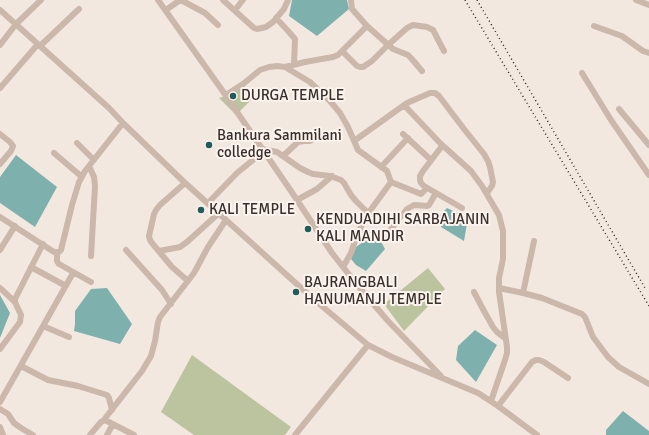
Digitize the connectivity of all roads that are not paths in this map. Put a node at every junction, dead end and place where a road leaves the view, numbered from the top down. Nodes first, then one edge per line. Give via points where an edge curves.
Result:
1 (41, 0) edge
2 (158, 0) edge
3 (181, 0) edge
4 (223, 0) edge
5 (243, 0) edge
6 (288, 0) edge
7 (351, 0) edge
8 (636, 0) edge
9 (647, 3) edge
10 (79, 9) dead end
11 (166, 10) junction
12 (235, 10) junction
13 (0, 11) edge
14 (276, 18) junction
15 (16, 24) junction
16 (218, 25) dead end
17 (367, 26) junction
18 (594, 26) dead end
19 (0, 44) edge
20 (39, 45) junction
21 (388, 45) junction
22 (342, 51) junction
23 (444, 52) dead end
24 (649, 53) edge
25 (294, 64) junction
26 (285, 67) junction
27 (422, 71) dead end
28 (582, 73) dead end
29 (0, 88) edge
30 (226, 95) junction
31 (404, 105) junction
32 (619, 109) dead end
33 (123, 123) junction
34 (0, 134) edge
35 (403, 134) dead end
36 (320, 135) dead end
37 (408, 138) junction
38 (354, 141) junction
39 (77, 143) dead end
40 (649, 145) edge
41 (442, 146) junction
42 (263, 150) junction
43 (54, 153) dead end
44 (283, 156) junction
45 (94, 160) junction
46 (432, 160) junction
47 (0, 164) edge
48 (89, 166) junction
49 (381, 167) junction
50 (649, 175) edge
51 (332, 176) junction
52 (82, 177) junction
53 (391, 182) junction
54 (185, 183) junction
55 (427, 188) junction
56 (436, 193) junction
57 (486, 193) junction
58 (297, 200) junction
59 (208, 203) junction
60 (462, 208) dead end
61 (219, 213) junction
62 (367, 215) junction
63 (0, 216) edge
64 (226, 220) junction
65 (15, 226) junction
66 (358, 235) junction
67 (534, 241) dead end
68 (43, 244) junction
69 (0, 250) edge
70 (126, 250) dead end
71 (159, 251) junction
72 (56, 253) junction
73 (91, 256) dead end
74 (31, 267) junction
75 (343, 267) junction
76 (73, 272) junction
77 (188, 281) junction
78 (91, 282) dead end
79 (66, 286) junction
80 (0, 288) edge
81 (499, 288) junction
82 (474, 292) dead end
83 (523, 293) junction
84 (15, 302) junction
85 (171, 304) junction
86 (43, 326) junction
87 (69, 337) dead end
88 (505, 338) junction
89 (368, 345) junction
90 (0, 349) edge
91 (21, 366) junction
92 (443, 378) junction
93 (568, 378) dead end
94 (649, 384) edge
95 (0, 402) edge
96 (491, 402) junction
97 (498, 406) junction
98 (0, 409) edge
99 (112, 410) junction
100 (103, 420) junction
101 (113, 424) junction
102 (0, 427) edge
103 (132, 434) edge
104 (3, 435) edge
105 (33, 435) edge
106 (90, 435) edge
107 (107, 435) edge
108 (295, 435) edge
109 (537, 435) edge

1 - 15 street
2 - 11 street
3 - 11 street
3 - 16 street via 205,13
4 - 12 street
5 - 12 street
6 - 14 street
7 - 17 street via 352,9
8 - 9 street
10 - 20 street
11 - 30 street
12 - 14 street via 257,29 269,26
13 - 15 street
14 - 25 street via 295,39
15 - 19 street
15 - 20 street
17 - 21 street
17 - 22 street
18 - 24 street via 622,36
20 - 29 street
20 - 33 street
21 - 22 street via 372,62 360,67
21 - 23 street via 407,28 416,25 433,30
21 - 27 street via 408,55
22 - 25 street via 330,58
25 - 26 street
26 - 30 street via 260,70
26 - 38 street via 310,82 333,104
28 - 50 street
30 - 42 street
31 - 38 street
31 - 41 street
31 - 57 street via 433,92 439,96 488,161 493,182
32 - 40 street
33 - 45 street
33 - 54 street
34 - 47 street via 13,146
35 - 37 street
36 - 44 street via 310,141 298,142
37 - 46 street
37 - 49 street
38 - 49 street via 361,153
39 - 45 street
41 - 46 street
41 - 57 street via 471,171
42 - 44 street via 272,150
42 - 58 street
42 - 59 street
43 - 52 street
44 - 51 street via 308,172
45 - 48 street
46 - 55 street via 420,176 421,183
48 - 52 street
48 - 73 street via 95,186
49 - 53 street via 387,171
51 - 58 street via 317,189
51 - 62 street via 344,183
52 - 72 street via 61,250
53 - 55 street via 421,194
53 - 62 street
54 - 59 street
54 - 71 street via 160,204 154,214 149,236
55 - 56 street
56 - 60 street
56 - 66 street via 429,205 414,205 408,209 387,234
57 - 81 street via 499,215 503,231
58 - 75 street
59 - 61 street
61 - 64 street
61 - 71 street via 188,242 180,247
62 - 66 street
63 - 65 street
64 - 77 street
64 - 89 street
65 - 68 street
65 - 69 street
66 - 75 street
67 - 83 street
68 - 72 street
68 - 74 street
70 - 85 street via 162,290
71 - 77 street
72 - 76 street via 58,264
74 - 79 street
74 - 84 street via 15,297
75 - 92 street via 388,321
76 - 78 street
76 - 79 street
77 - 85 street
79 - 86 street
80 - 84 street
81 - 83 street
81 - 88 street
82 - 88 street via 493,327
83 - 94 street via 582,314 593,337 608,357 619,367
84 - 90 street via 21,315 20,322
85 - 99 street via 158,322 151,356
86 - 87 street
86 - 91 street
88 - 96 street via 507,353
89 - 92 street
89 - 108 street
91 - 95 street
91 - 99 street via 46,380 107,395
92 - 96 street via 478,393
93 - 97 street via 544,362 536,360
96 - 97 street
97 - 109 street
98 - 105 street
99 - 100 street
100 - 101 street
100 - 106 street
101 - 103 street
101 - 107 street
102 - 104 street

